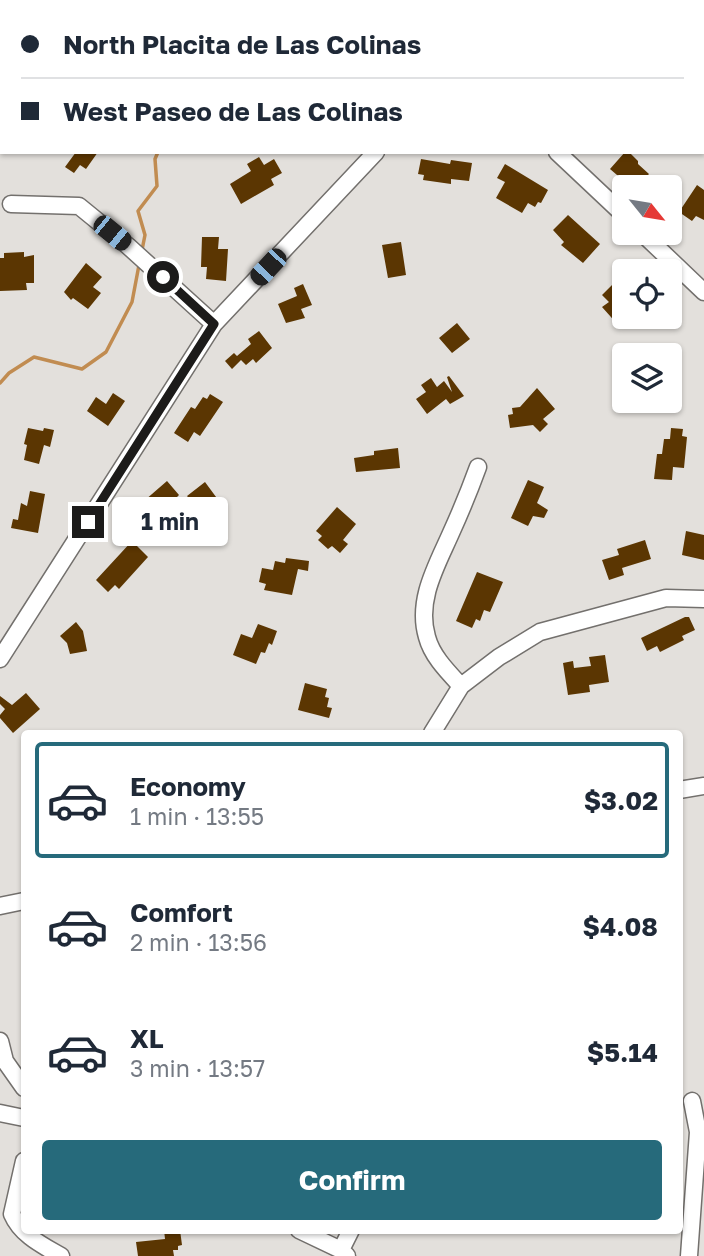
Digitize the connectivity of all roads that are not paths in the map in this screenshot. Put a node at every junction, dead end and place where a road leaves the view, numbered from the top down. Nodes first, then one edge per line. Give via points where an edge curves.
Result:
1 (374, 154) edge
2 (559, 154) edge
3 (11, 204) dead end
4 (612, 204) edge
5 (655, 245) edge
6 (704, 292) edge
7 (214, 324) junction
8 (478, 467) dead end
9 (704, 599) edge
10 (0, 659) edge
11 (461, 686) junction
12 (434, 730) edge
13 (704, 786) edge
14 (683, 789) edge
15 (21, 902) edge
16 (0, 906) edge
17 (0, 1041) edge
18 (21, 1084) edge
19 (692, 1101) dead end
20 (0, 1113) edge
21 (21, 1118) edge
22 (21, 1174) edge
23 (21, 1228) edge
24 (26, 1234) edge
25 (307, 1234) edge
26 (350, 1234) edge
27 (344, 1253) edge
28 (61, 1256) edge
29 (690, 1256) edge

1 - 7 street
2 - 4 street
3 - 7 street via 79,206
5 - 6 street
7 - 10 street
8 - 11 street via 428,585 425,604 427,637 435,656
9 - 11 street via 666,598 540,632
11 - 12 street
13 - 14 street
15 - 16 street
17 - 18 street via 5,1061
19 - 29 street via 698,1132
20 - 21 street
22 - 23 street via 12,1214
24 - 28 street
25 - 27 street
26 - 27 street

